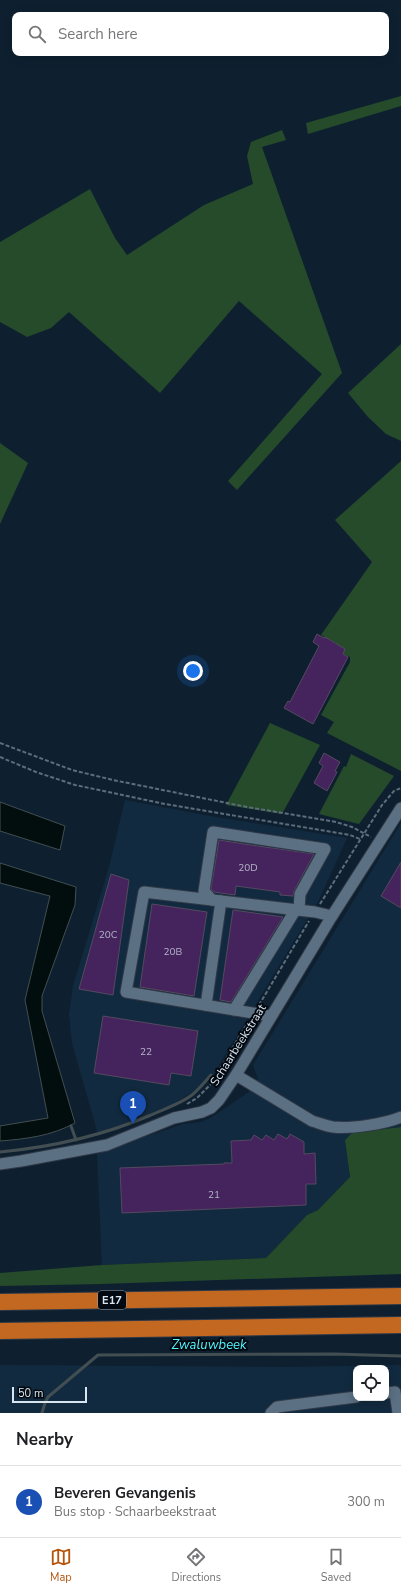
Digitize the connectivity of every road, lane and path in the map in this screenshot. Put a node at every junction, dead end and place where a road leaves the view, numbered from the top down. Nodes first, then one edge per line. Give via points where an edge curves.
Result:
1 (0, 743) edge
2 (0, 756) edge
3 (401, 788) edge
4 (401, 808) edge
5 (364, 833) junction
6 (360, 839) junction
7 (379, 841) junction
8 (216, 900) junction
9 (297, 910) junction
10 (315, 912) junction
11 (332, 916) junction
12 (206, 1005) junction
13 (234, 1010) junction
14 (254, 1013) junction
15 (271, 1016) junction
16 (236, 1075) junction
17 (401, 1117) edge
18 (174, 1118) junction
19 (0, 1164) edge
20 (401, 1296) edge
21 (0, 1302) edge
22 (401, 1325) edge
23 (0, 1331) edge
24 (389, 1393) edge
25 (353, 1397) edge
26 (271, 1413) edge
27 (398, 1413) edge

1 - 5 path via 72,770 247,807 336,822
2 - 6 path via 75,785 165,804 350,835
3 - 5 path via 394,791 382,805
4 - 7 street, Schaarbeekstraat
5 - 6 path
5 - 7 path
6 - 10 path
7 - 11 street, Schaarbeekstraat
8 - 9 street
8 - 9 street via 204,891 213,832 325,849 300,894
8 - 12 street
8 - 12 street via 144,892 126,992
9 - 10 street
9 - 13 street
10 - 11 street
10 - 14 path
11 - 15 street, Schaarbeekstraat
12 - 13 street
13 - 14 street
14 - 15 street
14 - 18 path via 211,1084
15 - 16 street, Schaarbeekstraat
16 - 17 street via 322,1125 344,1128 390,1122
16 - 18 street, Schaarbeekstraat via 211,1108
18 - 19 street, Schaarbeekstraat via 108,1145
20 - 21 highway, E17
22 - 23 highway
24 - 27 street via 395,1392
25 - 26 street via 277,1407

